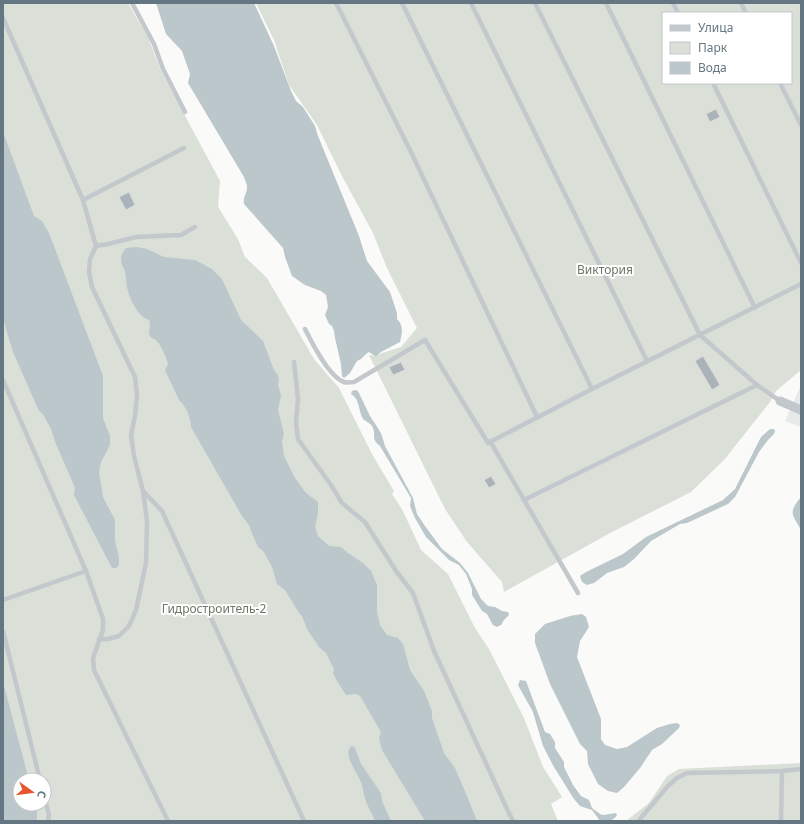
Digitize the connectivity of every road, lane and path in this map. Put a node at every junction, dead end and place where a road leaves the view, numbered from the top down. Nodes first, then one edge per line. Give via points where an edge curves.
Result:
1 (132, 3) edge
2 (336, 3) edge
3 (402, 3) edge
4 (471, 3) edge
5 (535, 3) edge
6 (606, 3) edge
7 (673, 3) edge
8 (741, 3) edge
9 (678, 12) edge
10 (746, 12) edge
11 (3, 18) edge
12 (712, 84) edge
13 (780, 84) edge
14 (185, 112) dead end
15 (801, 125) edge
16 (184, 148) dead end
17 (83, 200) junction
18 (195, 227) dead end
19 (96, 246) junction
20 (801, 263) edge
21 (801, 284) edge
22 (754, 308) junction
23 (305, 329) dead end
24 (700, 335) junction
25 (648, 361) junction
26 (294, 362) dead end
27 (3, 380) edge
28 (757, 385) junction
29 (592, 389) junction
30 (780, 401) joint
31 (801, 410) edge
32 (537, 417) junction
33 (490, 441) junction
34 (143, 491) junction
35 (524, 500) junction
36 (86, 571) junction
37 (578, 592) dead end
38 (3, 600) edge
39 (3, 631) edge
40 (99, 639) junction
41 (801, 769) edge
42 (782, 771) junction
43 (38, 772) edge
44 (168, 821) edge
45 (304, 821) edge
46 (513, 821) edge
47 (641, 821) edge
48 (781, 821) edge

1 - 14 lane
2 - 32 lane via 410,150
3 - 29 lane
4 - 25 lane
5 - 24 lane
6 - 22 lane
7 - 9 lane
8 - 10 lane
11 - 17 lane
12 - 20 lane
13 - 15 lane
16 - 17 lane
17 - 19 lane
18 - 19 lane via 181,235 136,236
19 - 34 lane via 90,259 92,287 135,377 137,395 131,435
21 - 22 lane
22 - 24 lane
23 - 33 lane via 317,354 336,378 345,383 354,382 425,340 488,443
24 - 25 lane
24 - 28 lane
25 - 29 lane
26 - 46 lane via 298,399 298,439 342,503 365,522 412,593 434,651
27 - 36 lane
28 - 30 lane
28 - 35 lane
29 - 32 lane
30 - 31 street
32 - 33 lane
33 - 35 lane
34 - 40 lane via 147,521 146,563 136,610 129,626 119,636 108,640
34 - 45 lane via 162,511
35 - 37 lane
36 - 38 lane
36 - 40 lane via 103,619 103,630
39 - 43 lane
40 - 44 lane via 93,658 94,670
41 - 42 lane
42 - 47 lane via 687,773 676,778 668,786 640,819
42 - 48 lane

